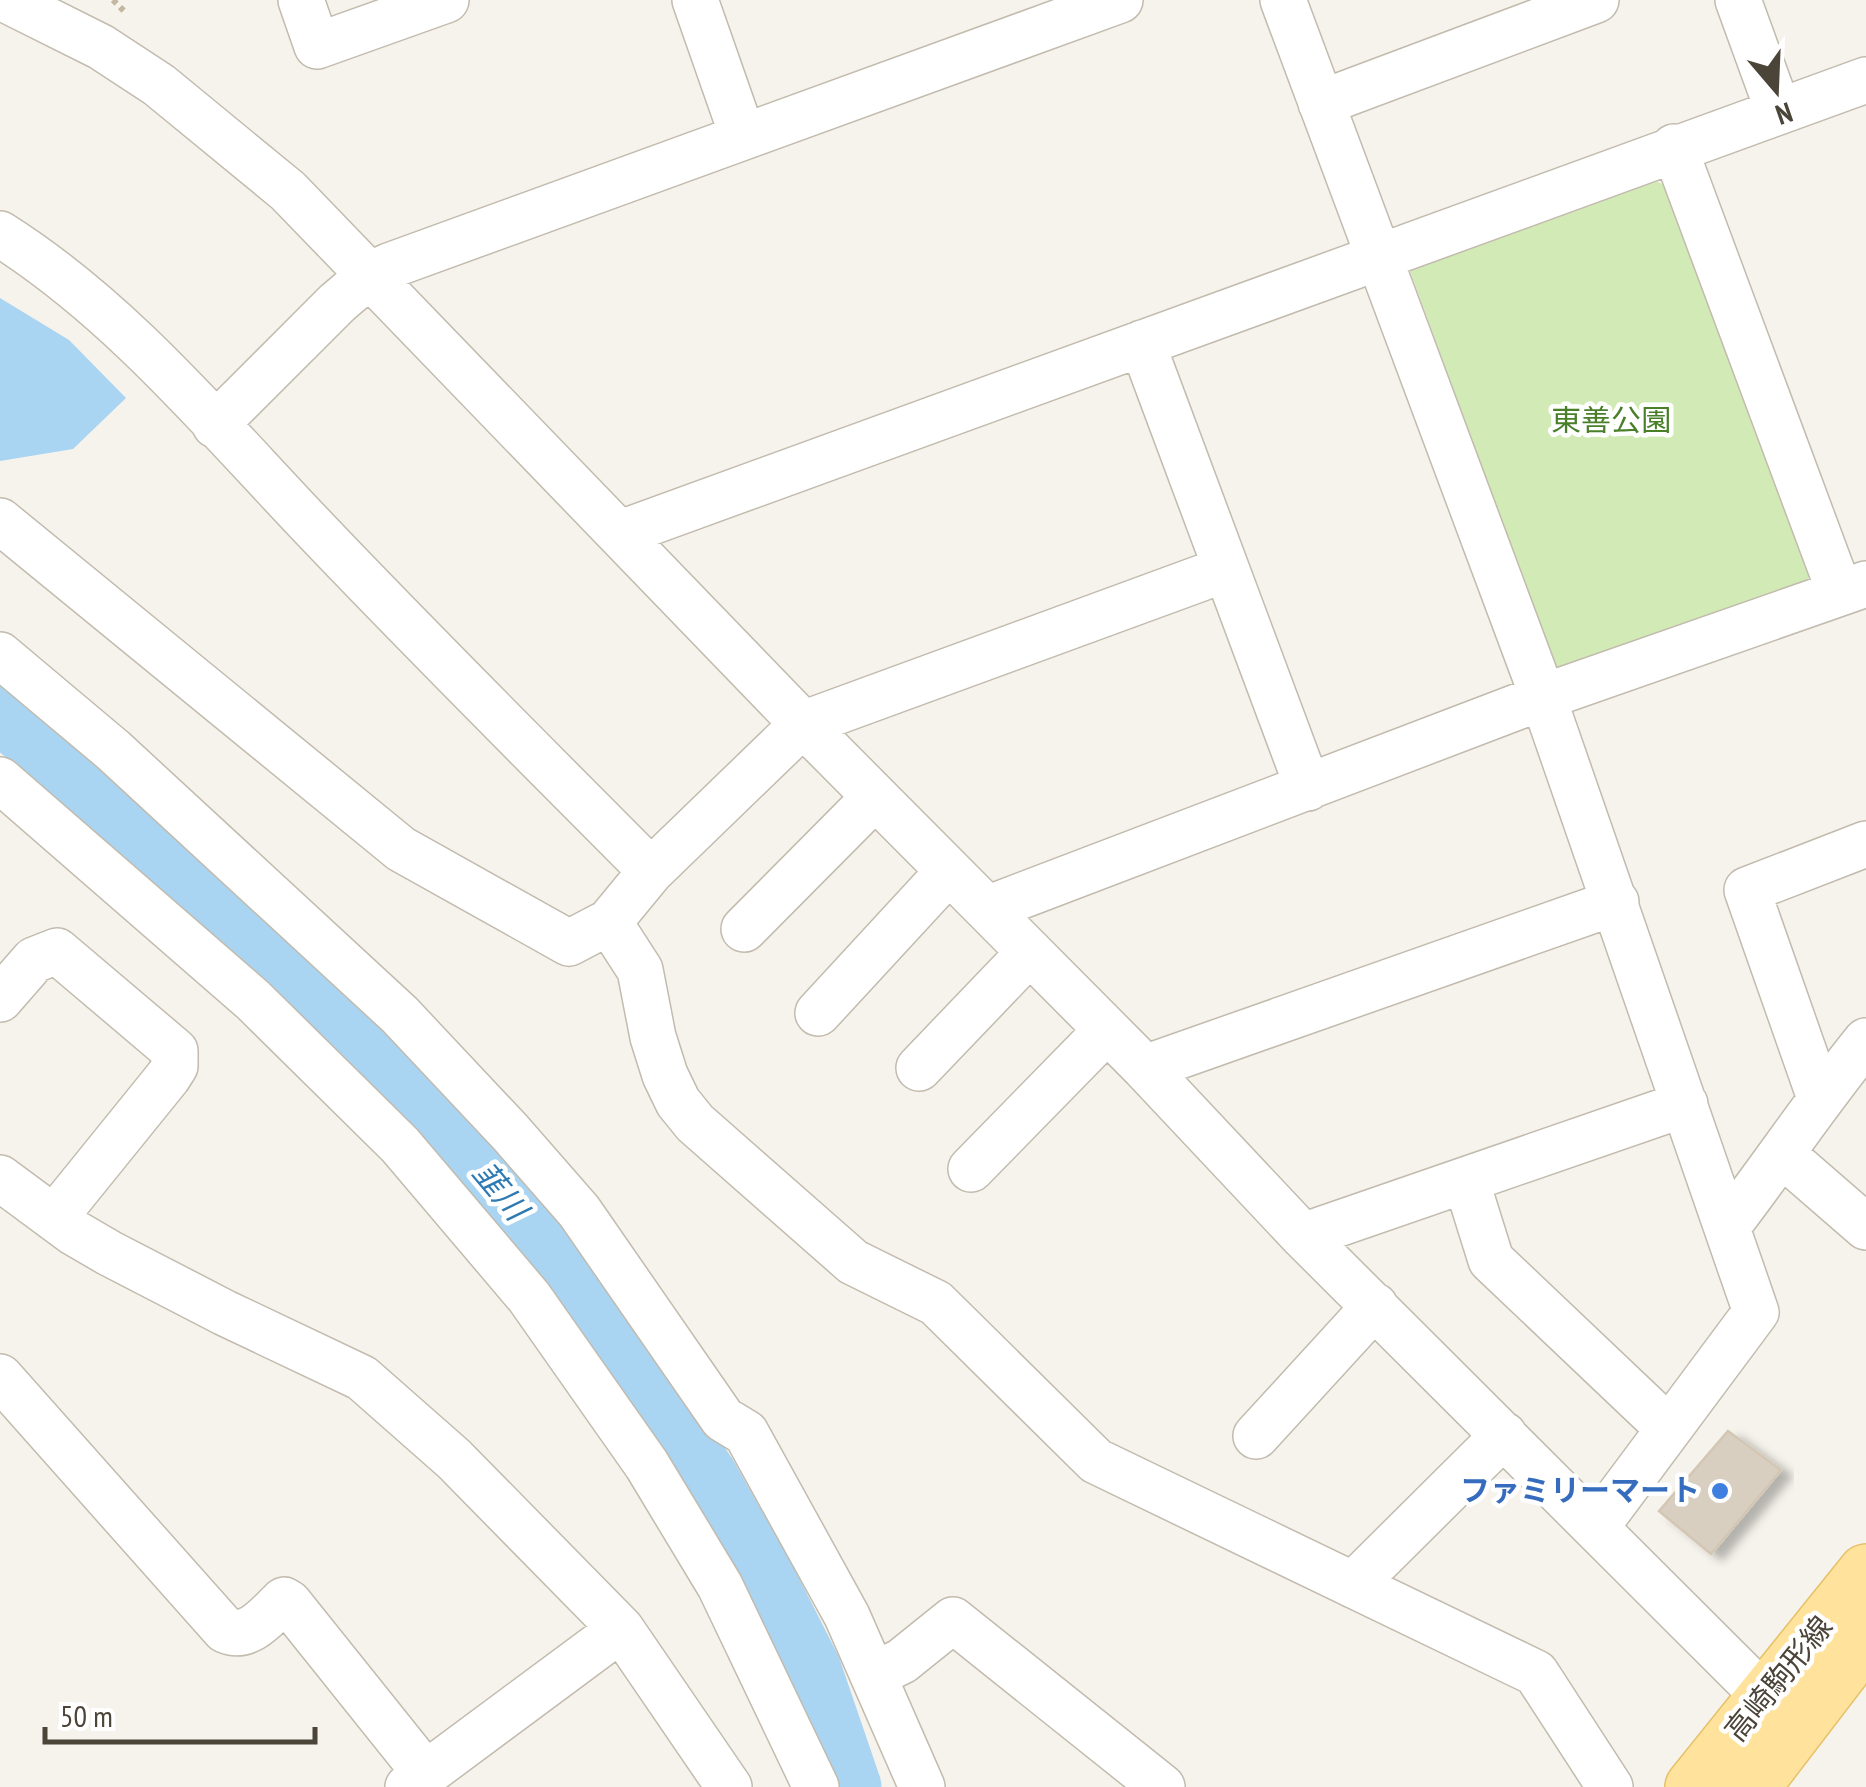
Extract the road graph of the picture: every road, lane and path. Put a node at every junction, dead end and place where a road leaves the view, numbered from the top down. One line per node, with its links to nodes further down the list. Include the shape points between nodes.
1 (7, 0): 16 (street, via 160,85 288,191)
2 (301, 0): 3 (street, via 317,46)
3 (446, 0)
4 (694, 0): 12 (street)
5 (1120, 0): 12 (street)
6 (1283, 0): 10 (street)
7 (1596, 0): 10 (street)
8 (1738, 0): 11 (street)
9 (1866, 80): 11 (street)
10 (1321, 103): 15 (street)
11 (1778, 110): 13 (street)
12 (744, 137): 16 (street)
13 (1674, 147): 15 (street); 22 (street)
14 (0, 234): 18 (street, via 76,287)
15 (1378, 257): 17 (street); 24 (street)
16 (371, 274): 18 (street); 20 (street)
17 (1142, 343): 20 (street); 21 (street)
18 (215, 425): 30 (street)
19 (0, 521): 34 (street, via 401,849 569,943)
20 (621, 533): 25 (street)
21 (1226, 569): 25 (street); 27 (street)
22 (1853, 589): 24 (street)
23 (0, 655): 63 (street, via 127,762 400,1015 579,1211 723,1419 746,1433)
24 (1544, 697): 27 (street); 32 (street)
25 (803, 724): 28 (street); 30 (street)
26 (0, 780): 68 (street, via 253,1000 400,1145 529,1297 647,1465 720,1586)
27 (1308, 788): 33 (street)
28 (876, 797): 31 (street); 35 (street)
29 (1866, 844): 43 (street, via 1748,890)
30 (652, 871): 34 (street)
31 (949, 871): 33 (street); 38 (street)
32 (1616, 902): 42 (street); 44 (street)
33 (986, 908): 36 (street)
34 (609, 922): 60 (street, via 640,970 665,1075 678,1102 709,1136 853,1262 936,1303 1096,1461)
35 (744, 929)
36 (1030, 952): 39 (street); 41 (street)
37 (0, 1000): 49 (street, via 34,960 57,951 175,1052 168,1077)
38 (818, 1013)
39 (1107, 1030): 42 (street); 46 (street)
40 (1866, 1041): 43 (street)
41 (919, 1068)
42 (1145, 1068): 52 (street)
43 (1820, 1098): 45 (street)
44 (1685, 1104): 48 (street); 50 (street)
45 (1783, 1154): 50 (street); 51 (street)
46 (971, 1168)
47 (0, 1178): 49 (street)
48 (1466, 1180): 52 (street); 55 (street, via 1490,1260)
49 (54, 1218): 61 (street, via 108,1253 362,1378 454,1458)
50 (1727, 1228): 55 (street, via 1756,1312)
51 (1866, 1228)
52 (1303, 1236): 53 (street)
53 (1374, 1306): 56 (street); 57 (street)
54 (0, 1377): 65 (street, via 225,1630 246,1632 284,1600 290,1603)
55 (1669, 1429): 58 (street)
56 (1504, 1435): 58 (street); 60 (street)
57 (1256, 1436)
58 (1596, 1527): 64 (street)
59 (1866, 1572): 64 (main road, 高崎駒形線)
60 (1353, 1585): 70 (street, via 1536,1673)
61 (621, 1629): 65 (street); 67 (street)
62 (1866, 1638): 64 (main road, 高崎駒形線)
63 (874, 1675): 66 (street, via 953,1620); 69 (street)
64 (1781, 1710): 71 (main road, 高崎駒形線); 72 (main road, 高崎駒形線)
65 (417, 1780)
66 (1139, 1780)
67 (729, 1787)
68 (816, 1787)
69 (922, 1787)
70 (1610, 1787)
71 (1693, 1787)
72 (1752, 1787)

